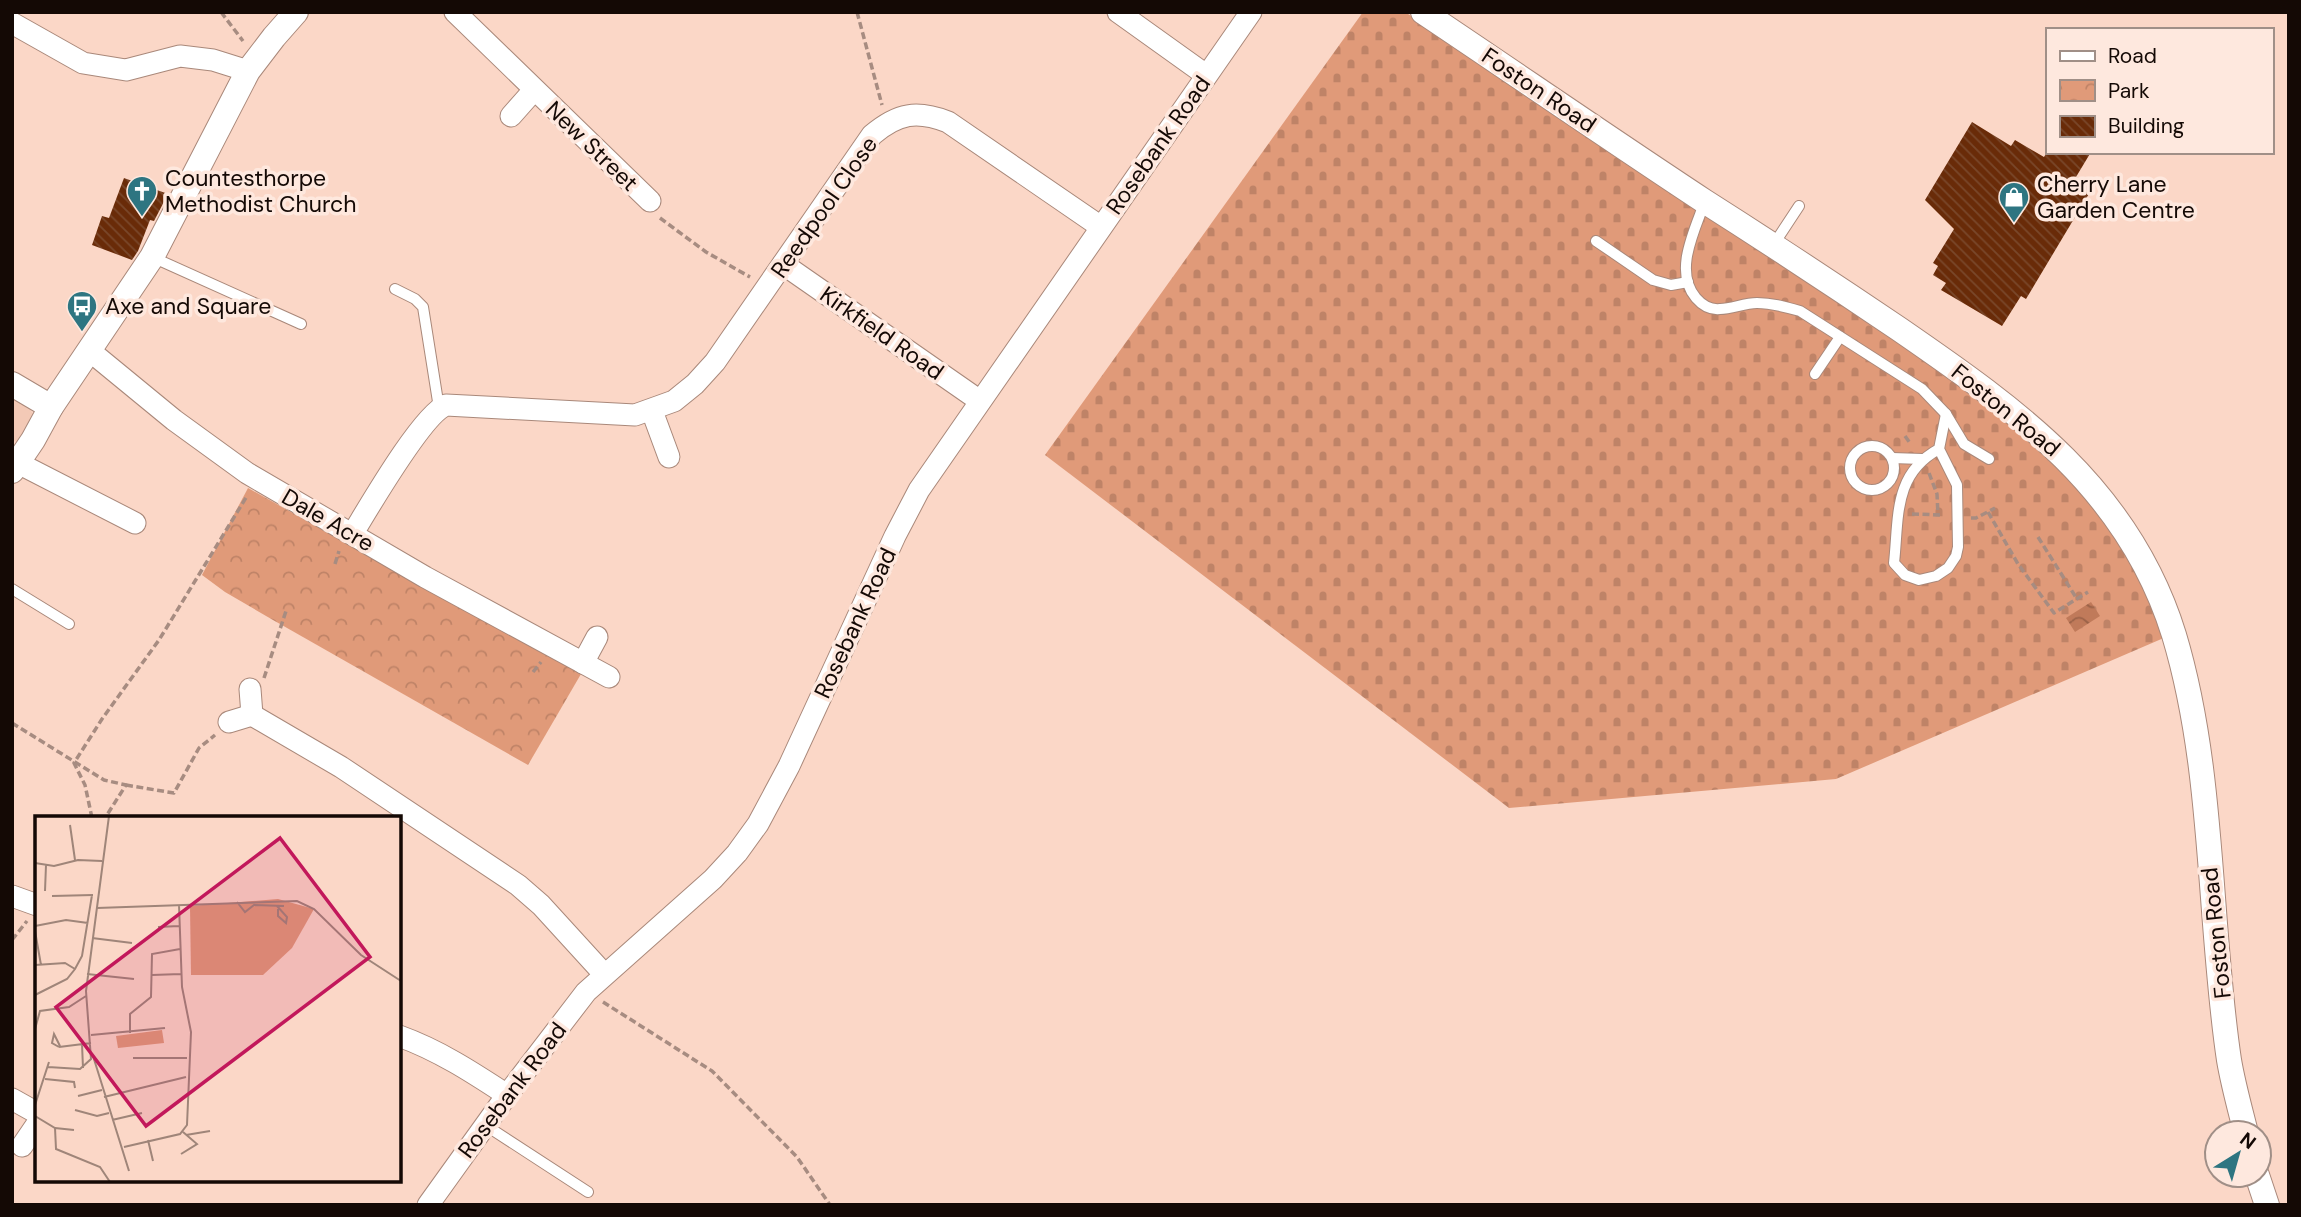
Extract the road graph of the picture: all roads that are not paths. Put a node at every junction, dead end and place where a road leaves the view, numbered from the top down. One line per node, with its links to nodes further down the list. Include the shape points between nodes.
1 (296, 12): 7 (street)
2 (455, 12): 9 (street, New Street)
3 (1118, 12): 8 (street)
4 (1251, 12): 8 (street, Rosebank Road)
5 (1423, 12): 12 (street, Foston Road)
6 (12, 23): 7 (street, via 83,63 125,70 180,56)
7 (253, 64): 17 (street)
8 (1206, 75): 14 (street, Rosebank Road)
9 (534, 90): 10 (street, New Street); 11 (street, New Street)
10 (511, 116)
11 (650, 201)
12 (1705, 201): 16 (street, Foston Road); 19 (lane, via 1685,270)
13 (1799, 206): 16 (lane)
14 (1101, 227): 18 (street, Reedpool Close, via 948,122 916,114 887,122 872,135); 26 (street, Rosebank Road)
15 (1596, 241): 19 (lane, via 1653,281)
16 (1774, 244): 54 (street, Foston Road, via 1986,389 2045,437 2100,495 2147,568 2173,634 2194,719 2230,1063)
17 (152, 257): 21 (lane); 23 (street)
18 (783, 264): 26 (street, Kirkfield Road); 29 (street, Reedpool Close, via 715,362 674,401)
19 (1688, 282): 22 (lane, via 1703,306 1777,305 1800,311)
20 (395, 289): 28 (lane, via 423,307)
21 (301, 324)
22 (1840, 337): 24 (lane); 30 (lane, via 1922,389)
23 (90, 351): 27 (street); 38 (street, Dale Acre, via 257,479)
24 (1815, 374)
25 (12, 384): 27 (street)
26 (980, 401): 49 (street, Rosebank Road, via 913,501 758,824 713,878)
27 (51, 407): 36 (street)
28 (439, 408): 29 (street, Reedpool Close, via 635,415); 38 (street)
29 (652, 411): 32 (street)
30 (1946, 414): 31 (lane); 35 (lane, via 1964,444)
31 (1939, 449): 34 (lane); 34 (lane, via 1957,485 1958,547 1948,568 1919,580 1905,575 1895,563 1900,498)
32 (669, 457)
33 (1892, 458): 33 (lane, via 1882,448 1861,449 1850,466 1854,479 1871,490 1886,486 1894,473); 34 (lane)
34 (1922, 459)
35 (1989, 459)
36 (15, 467): 37 (street)
37 (135, 523)
38 (353, 533): 42 (street, Dale Acre)
39 (12, 589): 40 (lane)
40 (69, 624)
41 (597, 637): 42 (street)
42 (583, 663): 43 (street, Dale Acre)
43 (609, 677)
44 (250, 689): 45 (street)
45 (252, 715): 46 (street); 49 (street, via 341,767 517,885)
46 (229, 722)
47 (12, 896): 48 (street)
48 (35, 904)
49 (604, 974): 51 (street, Rosebank Road)
50 (401, 1037): 51 (street, via 462,1066)
51 (507, 1095): 55 (street, Rosebank Road)
52 (12, 1099): 53 (street)
53 (35, 1112)
54 (2243, 1119)
55 (485, 1125): 58 (lane); 59 (street, Rosebank Road)
56 (35, 1127): 57 (street)
57 (22, 1146)
58 (589, 1192)
59 (429, 1205)

